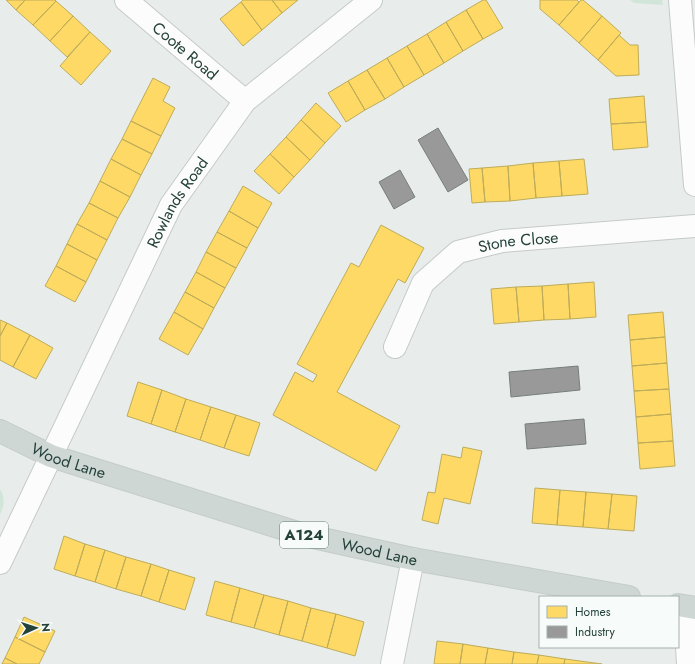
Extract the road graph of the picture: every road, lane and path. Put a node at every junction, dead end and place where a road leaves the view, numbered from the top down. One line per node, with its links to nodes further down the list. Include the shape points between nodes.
1 (126, 0): 4 (street, Coote Road)
2 (371, 0): 4 (street, Rowlands Road)
3 (680, 0): 5 (street)
4 (245, 101): 9 (street, Rowlands Road, via 171,205)
5 (695, 185)
6 (695, 226): 7 (street, Stone Close, via 502,241 458,252 423,283)
7 (395, 347)
8 (0, 431): 9 (main road, Wood Lane / A124)
9 (50, 456): 10 (main road, Wood Lane / A124, via 304,535); 11 (street, Rowlands Road)
10 (413, 559): 12 (main road, Wood Lane / A124); 14 (street)
11 (0, 563)
12 (623, 596)
13 (687, 607): 15 (street)
14 (392, 664)
15 (688, 664)

